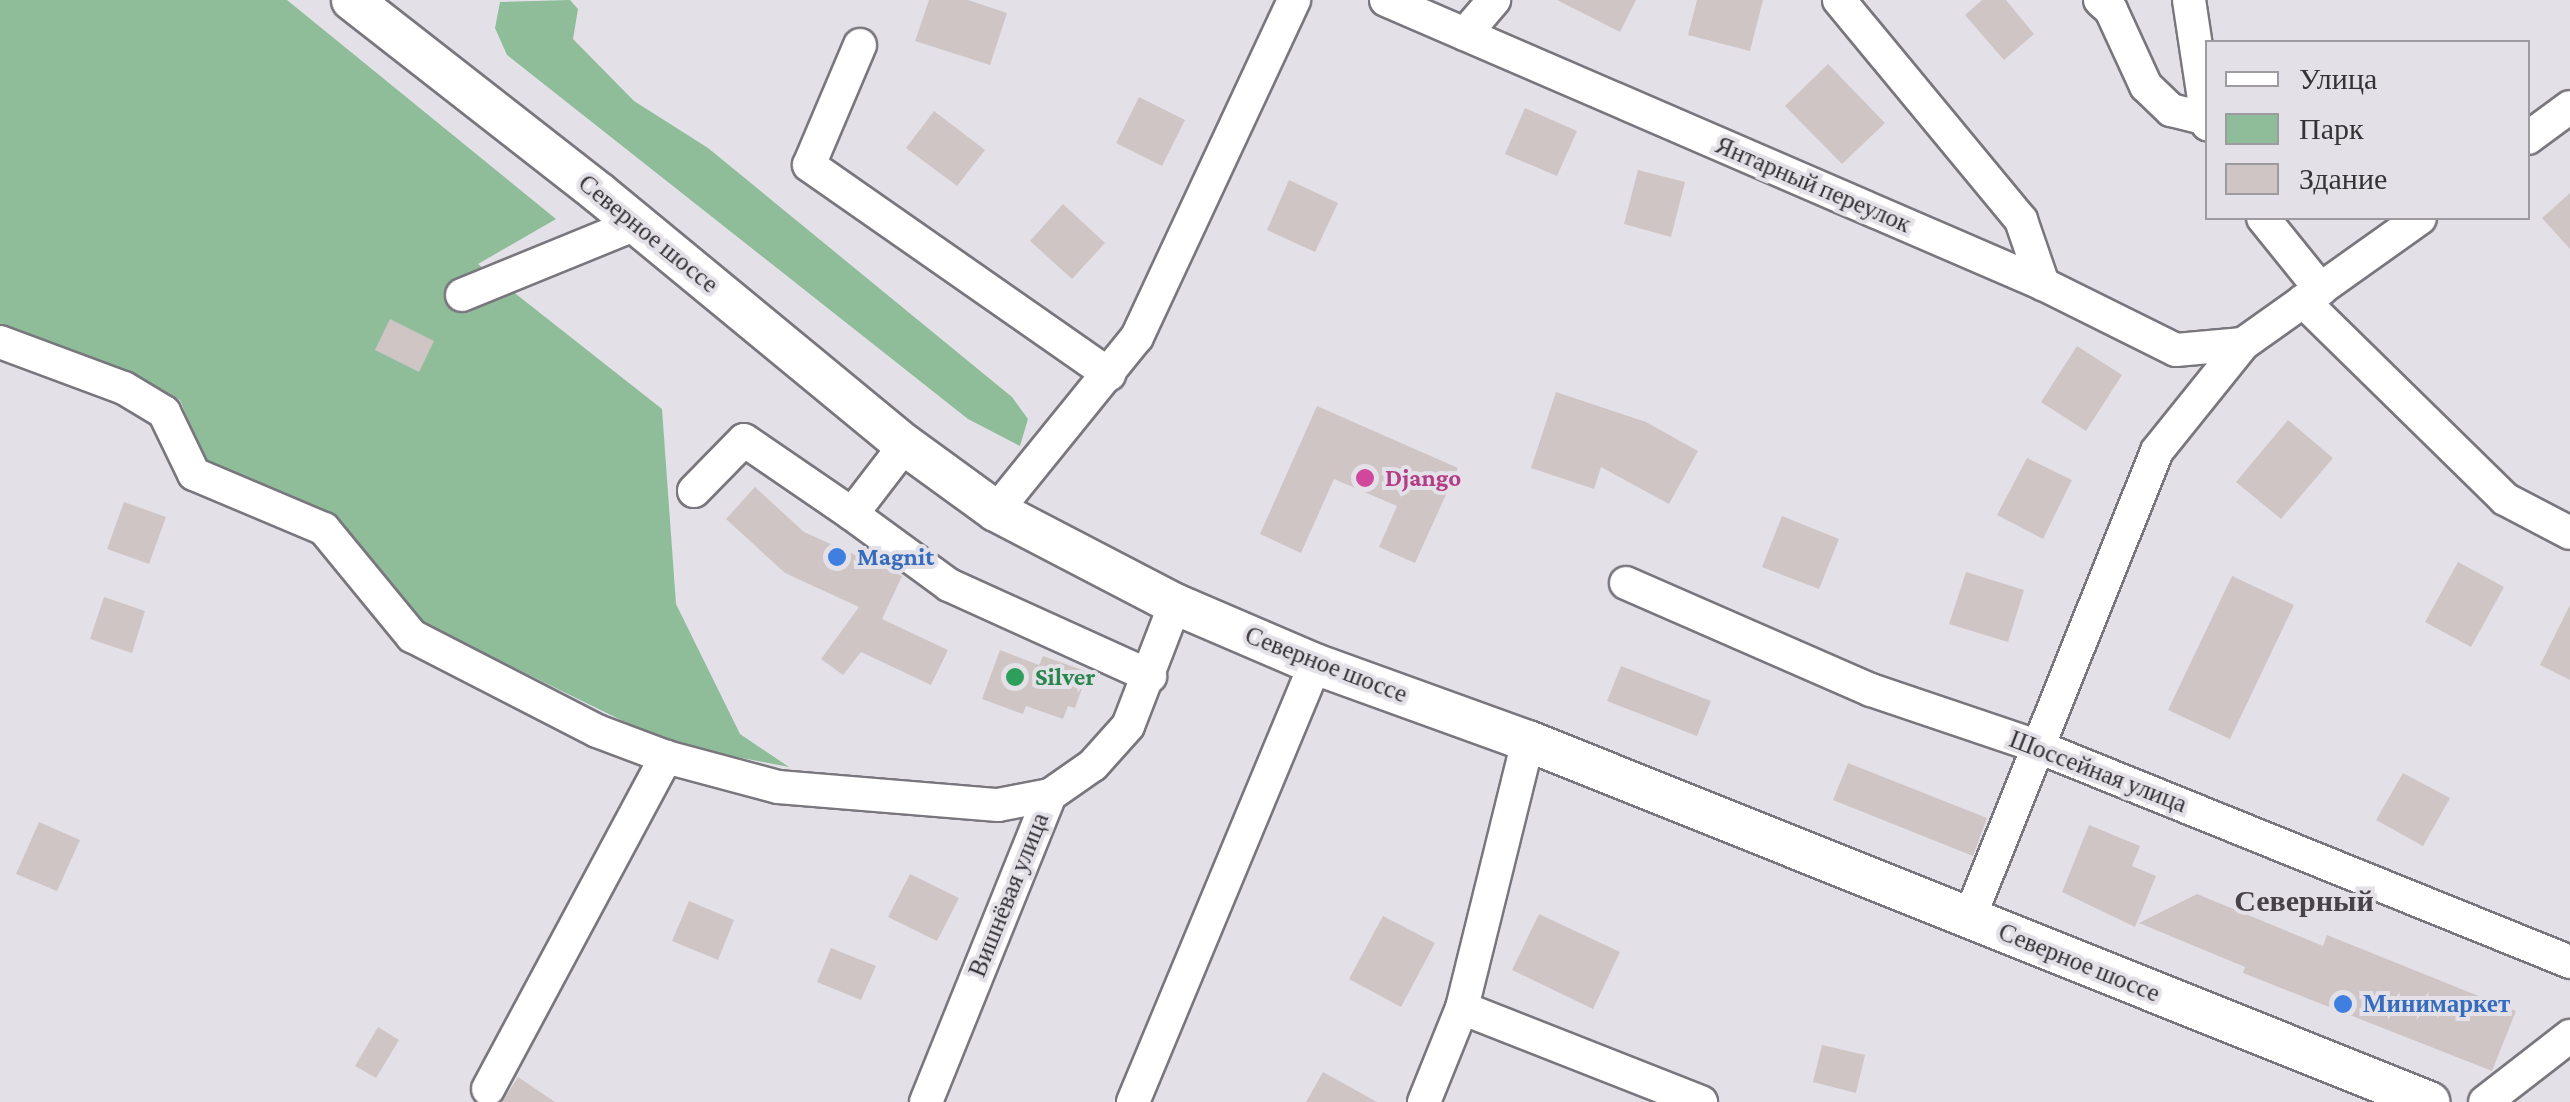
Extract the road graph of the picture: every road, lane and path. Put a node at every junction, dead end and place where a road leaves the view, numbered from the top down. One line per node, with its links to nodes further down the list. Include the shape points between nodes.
1 (352, 0): 16 (main road, Северное шоссе)
2 (1294, 0): 22 (street, via 1137,338)
3 (1386, 0): 8 (street, Янтарный переулок)
4 (1494, 0): 8 (street)
5 (1839, 0): 17 (street, via 2022,220)
6 (2100, 0): 12 (street, via 2146,86 2171,110)
7 (2189, 0): 11 (street)
8 (1465, 34): 17 (street, Янтарный переулок)
9 (860, 45): 22 (street, via 809,165)
10 (2570, 107): 13 (street)
11 (2205, 115)
12 (2205, 122)
13 (2530, 137)
14 (2264, 220): 18 (street)
15 (2417, 220): 18 (street)
16 (636, 224): 19 (street); 23 (main road, Северное шоссе)
17 (2043, 284): 21 (street, Янтарный переулок, via 2176,350)
18 (2312, 295): 21 (street); 27 (street, via 2504,499)
19 (462, 296)
20 (0, 342): 34 (street, via 124,388 164,412 194,474 324,529 412,636 597,731)
21 (2243, 344): 33 (street, via 2157,451)
22 (1110, 374): 25 (street)
23 (906, 446): 25 (main road, Северное шоссе); 26 (street)
24 (694, 491): 26 (street, via 744,440)
25 (996, 510): 29 (main road, Северное шоссе)
26 (852, 514): 31 (street, via 948,585)
27 (2570, 533)
28 (1626, 583): 33 (street, Шоссейная улица, via 1871,690)
29 (1175, 604): 30 (main road, Северное шоссе); 31 (street, Вишнёвая улица)
30 (1315, 664): 32 (main road, Северное шоссе); 42 (street)
31 (1150, 676): 35 (street, Вишнёвая улица, via 1128,726 1093,765)
32 (1528, 741): 36 (main road, Северное шоссе); 38 (street)
33 (2036, 746): 36 (street); 37 (street, Шоссейная улица)
34 (666, 757): 35 (street, via 778,787 998,805); 40 (street)
35 (1050, 795): 41 (street, Вишнёвая улица)
36 (1969, 919): 45 (main road, Северное шоссе)
37 (2570, 962)
38 (1462, 1008): 43 (street); 44 (street)
39 (2570, 1036): 46 (street)
40 (488, 1089)
41 (926, 1102)
42 (1133, 1102)
43 (1424, 1102)
44 (1700, 1102)
45 (2429, 1102)
46 (2485, 1102)

